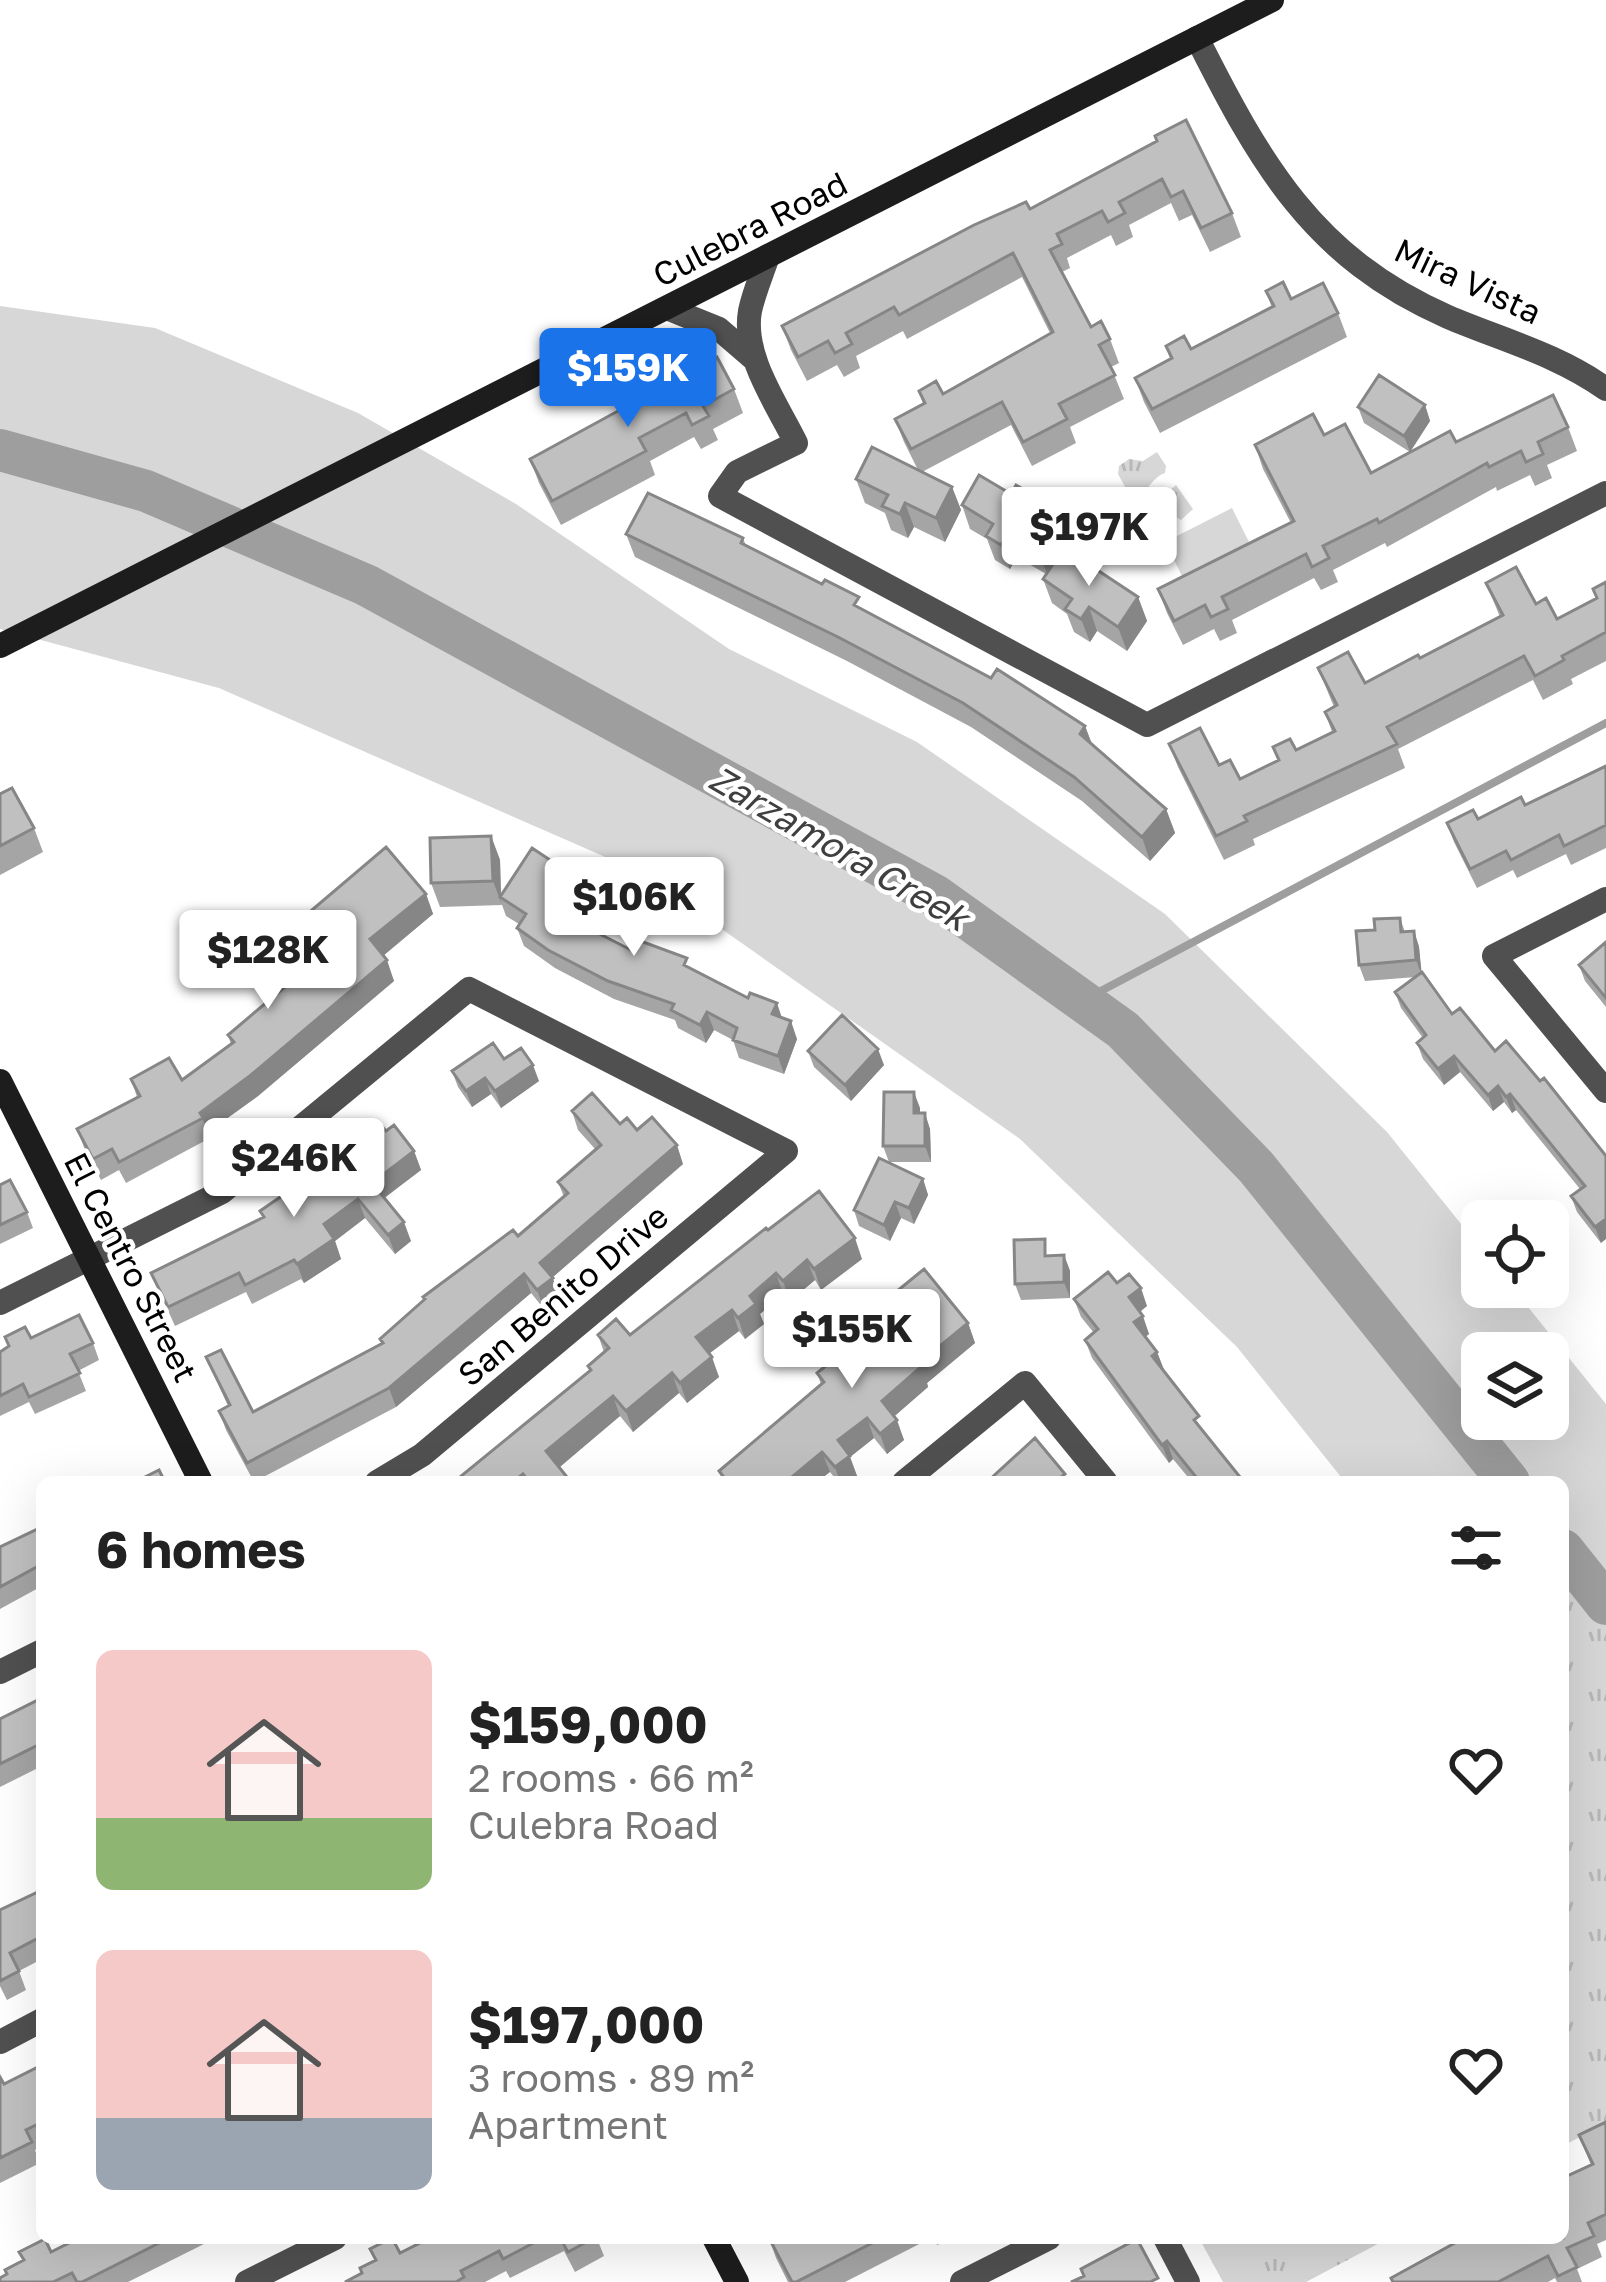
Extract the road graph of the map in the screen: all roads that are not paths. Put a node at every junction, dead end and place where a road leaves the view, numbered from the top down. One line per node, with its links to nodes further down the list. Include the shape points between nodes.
1 (1272, 0): 2 (main road, Culebra Road)
2 (1197, 38): 3 (main road, Culebra Road); 6 (street, Mira Vista, via 1250,142 1336,245 1409,297 1559,360)
3 (768, 256): 4 (main road, Culebra Road); 5 (street, via 751,309)
4 (667, 308): 5 (street, via 719,329); 8 (main road, Culebra Road)
5 (755, 360): 7 (street, via 796,443 737,472 720,496 1148,725)
6 (1606, 389)
7 (1606, 493)
8 (0, 646)
9 (1606, 898): 11 (street, via 1494,956)
10 (0, 1081): 12 (main road, El Centro Street)
11 (1606, 1091)
12 (90, 1258): 13 (street); 14 (main road, El Centro Street); 15 (street, San Benito Drive, via 222,1192 469,989 786,1151)
13 (0, 1303)
14 (198, 1476)
15 (387, 1476)
16 (911, 1476): 17 (street, via 1024,1383)
17 (1101, 1476)
18 (36, 1654): 19 (street)
19 (0, 1672)
20 (36, 2023): 21 (street)
21 (0, 2042)
22 (323, 2244): 26 (street)
23 (717, 2244): 27 (main road)
24 (1037, 2244): 28 (street)
25 (1169, 2244): 29 (street)
26 (248, 2282)
27 (737, 2282)
28 (962, 2282)
29 (1188, 2282)

